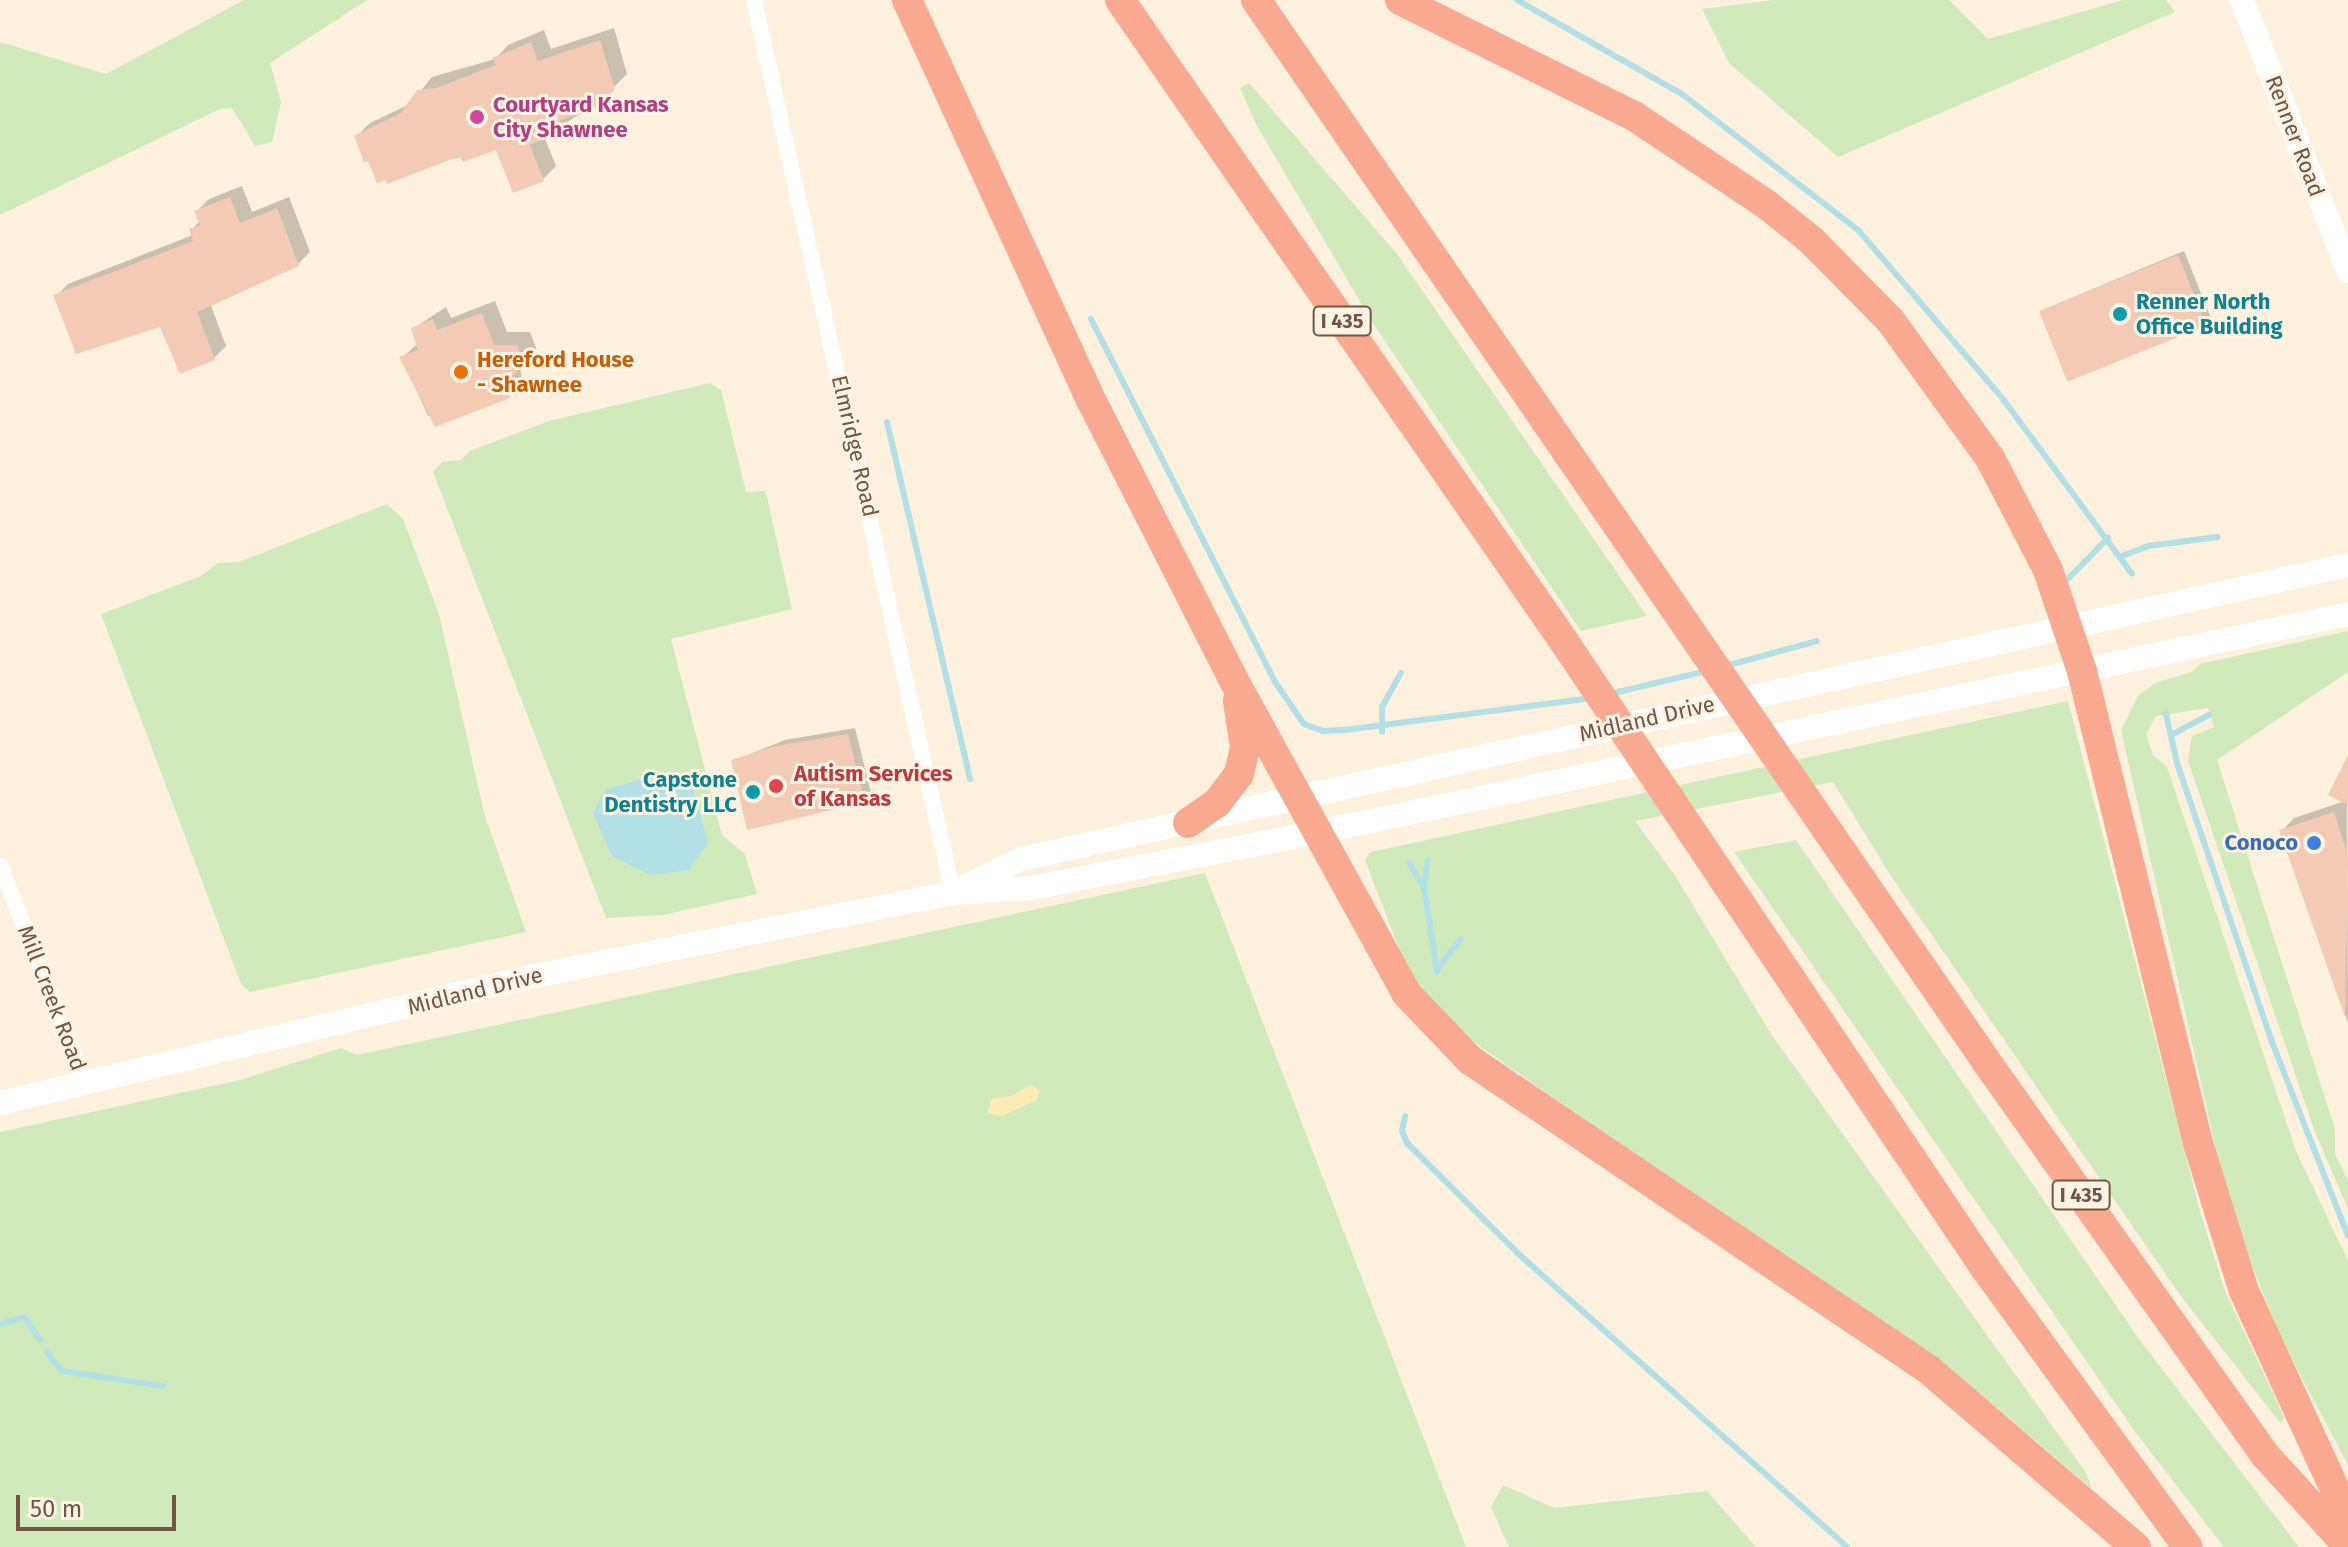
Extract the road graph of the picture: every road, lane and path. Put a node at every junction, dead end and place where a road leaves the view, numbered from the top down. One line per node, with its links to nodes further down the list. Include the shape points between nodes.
1 (754, 0): 17 (street, Elmridge Road)
2 (907, 0): 12 (highway, via 1025,263)
3 (1120, 0): 23 (highway, I 435, via 1565,643 1985,1268)
4 (1256, 0): 21 (highway, I 435, via 2265,1455)
5 (1400, 0): 10 (highway, via 1634,116 1731,177 1811,240 1890,320 1959,409 2020,511)
6 (2242, 0): 7 (main road, Renner Road)
7 (2348, 271)
8 (2348, 565): 10 (main road, Midland Drive)
9 (2348, 614): 11 (main road, Midland Drive)
10 (2068, 625): 11 (highway); 13 (main road, Midland Drive)
11 (2082, 671): 15 (main road, Midland Drive); 20 (highway, via 2221,1222 2268,1350)
12 (1233, 679): 13 (highway); 14 (highway, via 1245,733 1244,762 1228,792)
13 (1301, 797): 14 (main road, Midland Drive); 15 (highway)
14 (1188, 823): 17 (main road, Midland Drive, via 1021,859)
15 (1319, 832): 17 (main road, Midland Drive, via 1031,888); 22 (highway, via 1406,993 1470,1060 1928,1369)
16 (0, 865): 18 (street, Mill Creek Road)
17 (953, 893): 18 (main road, Midland Drive, via 697,948 534,976)
18 (86, 1086): 19 (main road, Midland Drive)
19 (0, 1103)
20 (2348, 1518)
21 (2348, 1546)
22 (2136, 1547)
23 (2188, 1547)

